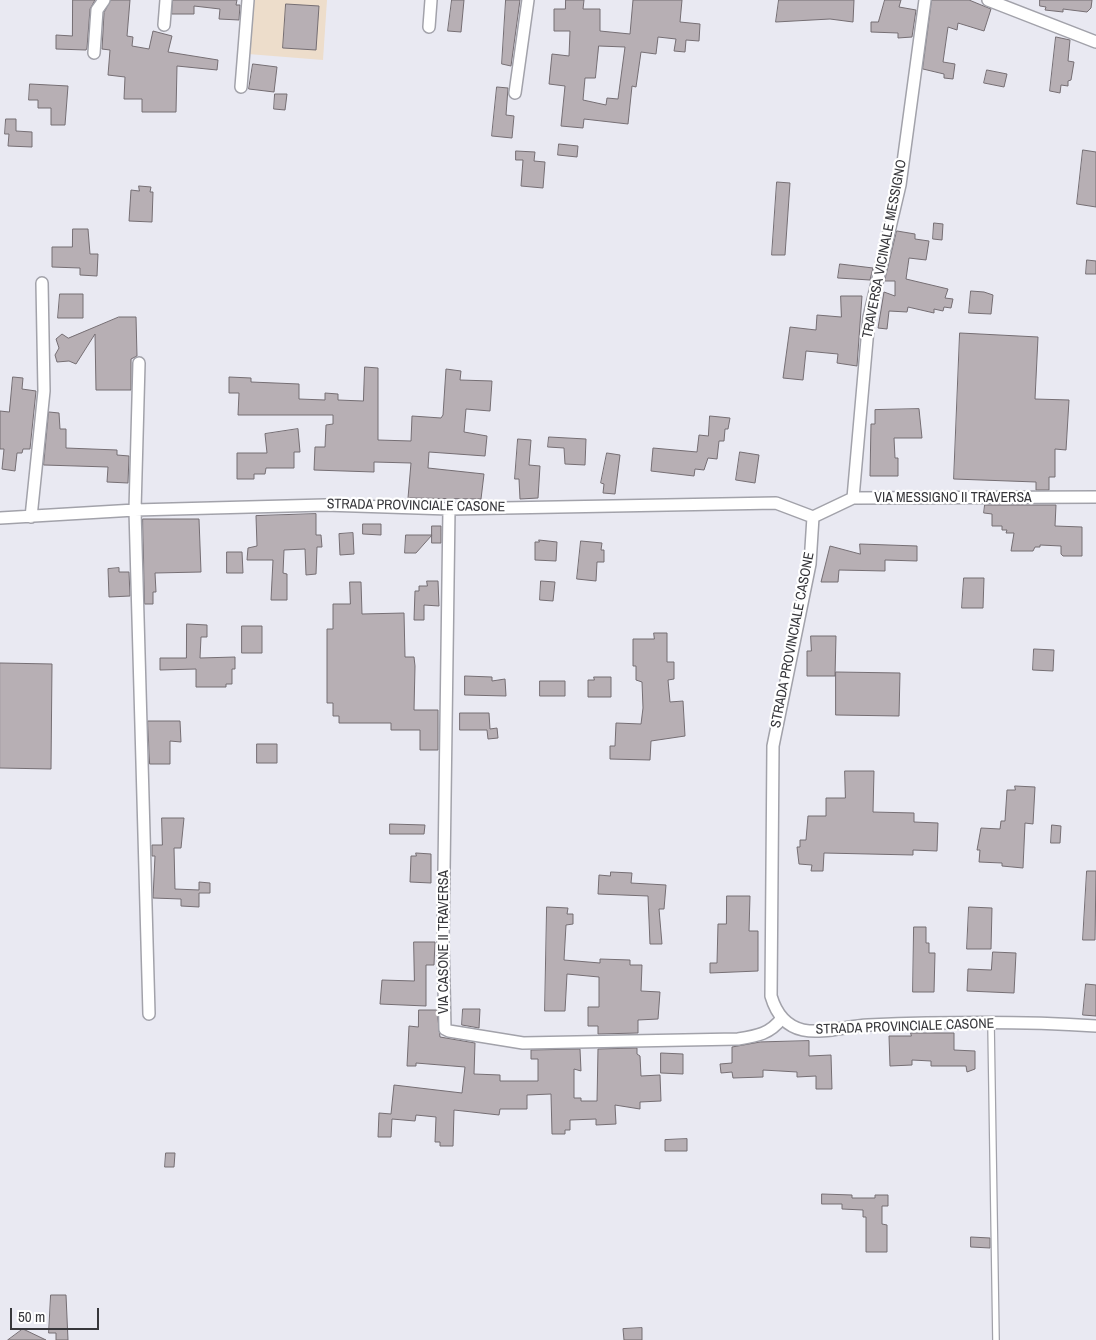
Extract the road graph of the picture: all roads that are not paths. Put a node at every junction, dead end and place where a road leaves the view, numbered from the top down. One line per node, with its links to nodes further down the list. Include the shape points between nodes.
1 (104, 0): 11 (street, via 97,10)
2 (166, 0): 8 (street)
3 (248, 0): 12 (street)
4 (431, 0): 9 (street)
5 (528, 0): 13 (street)
6 (925, 0): 17 (street, TRAVERSA VICINALE MESSIGNO, via 900,185 869,317)
7 (988, 0): 10 (street)
8 (164, 24)
9 (429, 27)
10 (1096, 42)
11 (94, 53)
12 (241, 87)
13 (515, 93)
14 (42, 283): 20 (street, via 44,391)
15 (139, 362): 18 (street)
16 (1096, 497): 17 (street, VIA MESSIGNO II TRAVERSA)
17 (854, 498): 21 (street, VIA MESSIGNO II TRAVERSA)
18 (135, 510): 19 (street, STRADA PROVINCIALE CASONE, via 325,505); 20 (street, STRADA PROVINCIALE CASONE); 23 (street)
19 (449, 510): 21 (street, STRADA PROVINCIALE CASONE, via 776,503); 24 (street, VIA CASONE II TRAVERSA, via 443,942 446,1029 523,1043 719,1040 764,1035)
20 (31, 517): 22 (street, STRADA PROVINCIALE CASONE)
21 (813, 517): 24 (street, STRADA PROVINCIALE CASONE, via 810,564 773,746 771,996)
22 (0, 518)
23 (148, 1014)
24 (782, 1018): 25 (street, STRADA PROVINCIALE CASONE, via 804,1030 867,1025)
25 (992, 1024): 26 (street, STRADA PROVINCIALE CASONE); 27 (lane)
26 (1096, 1026)
27 (996, 1340)

